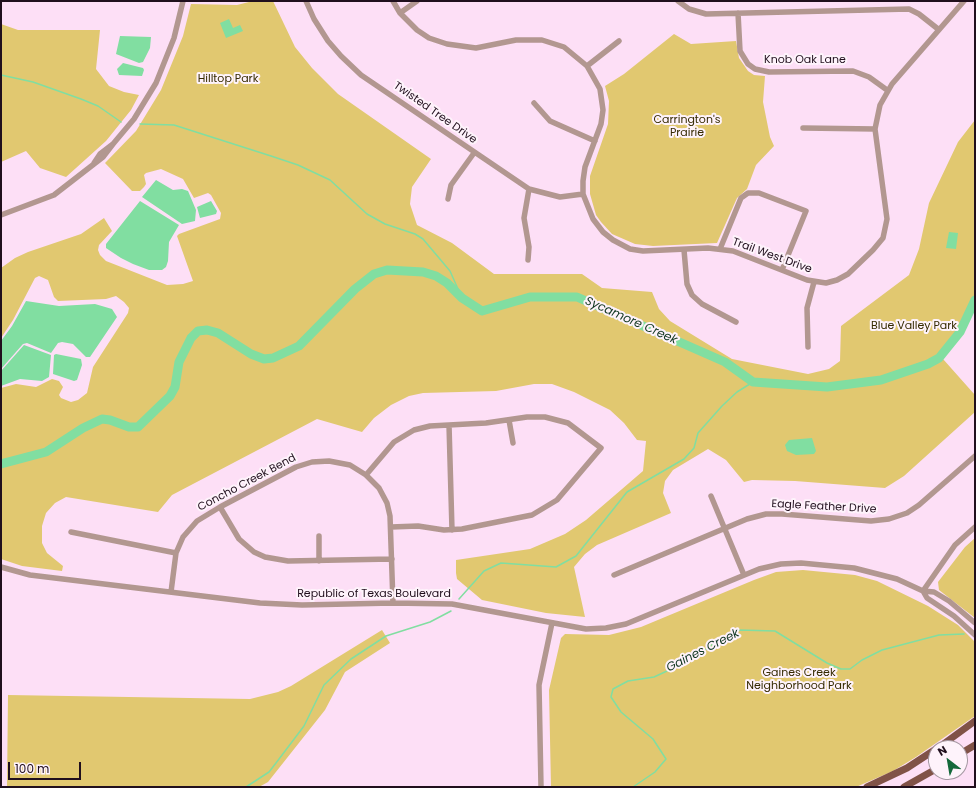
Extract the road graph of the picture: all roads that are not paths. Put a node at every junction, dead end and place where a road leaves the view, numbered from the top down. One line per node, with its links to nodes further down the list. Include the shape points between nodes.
1 (183, 1): 21 (street, via 174,38 156,83 134,119 106,155 54,195)
2 (306, 1): 17 (street, Twisted Tree Drive, via 326,38 355,70)
3 (393, 1): 7 (street, Trail West Drive)
4 (417, 1): 7 (street)
5 (678, 1): 8 (street, via 702,14)
6 (964, 1): 9 (street, Trail West Drive)
7 (400, 12): 11 (street, Trail West Drive, via 422,33 447,44 476,48 516,40 542,40 564,47)
8 (738, 13): 9 (street, via 905,9 919,14); 12 (street, Knob Oak Lane, via 740,51 748,64 755,69 769,72 853,70 869,77)
9 (938, 30): 12 (street, Trail West Drive)
10 (619, 41): 11 (street)
11 (587, 66): 16 (street, Trail West Drive, via 598,83 602,104 601,124)
12 (887, 90): 15 (street, Trail West Drive, via 879,109)
13 (534, 103): 16 (street, via 550,121)
14 (803, 128): 15 (street)
15 (875, 129): 26 (street, Trail West Drive, via 886,208 886,229 878,245 848,274 834,281)
16 (595, 141): 19 (street, Trail West Drive, via 584,174)
17 (474, 152): 18 (street, Twisted Tree Drive); 20 (street, via 451,185)
18 (529, 189): 19 (street, Twisted Tree Drive, via 560,196); 24 (street, via 524,218 529,247)
19 (583, 194): 23 (street, Trail West Drive, via 598,227 618,244 644,251)
20 (448, 199)
21 (1, 214)
22 (720, 249): 23 (street, Trail West Drive); 25 (street, Trail West Drive, via 747,255); 25 (street, via 741,198 748,193 759,192 806,211)
23 (684, 250): 27 (street, via 687,284 692,295 702,304)
24 (528, 260)
25 (782, 270): 26 (street, Trail West Drive)
26 (814, 282): 28 (street, via 807,308)
27 (736, 322)
28 (808, 347)
29 (509, 420): 30 (street, via 486,424); 31 (street); 39 (street, via 536,416 556,418 574,426 601,448 562,495 545,509 519,519)
30 (448, 425): 33 (street, via 421,427 407,433 388,449); 39 (street)
31 (513, 443)
32 (975, 456): 38 (street, Eagle Feather Drive, via 919,505 907,513 889,519 872,521 766,514)
33 (366, 475): 35 (street, Concho Creek Bend, via 343,463 312,462 296,467); 36 (street, Concho Creek Bend, via 379,488 387,503)
34 (711, 496): 38 (street)
35 (220, 507): 42 (street, Concho Creek Bend, via 192,526); 44 (street, via 234,533 254,552 283,561)
36 (391, 527): 39 (street, via 418,526); 43 (street, Concho Creek Bend)
37 (975, 527): 49 (street, via 955,545)
38 (725, 528): 46 (street, Eagle Feather Drive); 47 (street)
39 (452, 530)
40 (71, 532): 42 (street)
41 (319, 536): 44 (street)
42 (176, 553): 48 (street, Concho Creek Bend)
43 (392, 559): 44 (street); 50 (street, Concho Creek Bend)
44 (319, 561)
45 (1, 567): 48 (street, Republic of Texas Boulevard, via 30,575)
46 (614, 575)
47 (744, 575): 49 (street, Republic of Texas Boulevard, via 769,566 801,563 842,567 896,579); 51 (street, Republic of Texas Boulevard, via 626,624 586,629)
48 (171, 592): 50 (street, Republic of Texas Boulevard, via 277,604)
49 (923, 592): 52 (street, Republic of Texas Boulevard, via 934,592); 53 (street, Republic of Texas Boulevard, via 927,598 954,616)
50 (393, 602): 51 (street, Republic of Texas Boulevard, via 452,604)
51 (552, 623): 58 (street, via 540,685)
52 (975, 623)
53 (975, 635)
54 (975, 722): 55 (main road)
55 (950, 740)
56 (928, 755): 59 (main road)
57 (928, 774): 60 (main road)
58 (541, 787)
59 (867, 787)
60 (904, 787)

